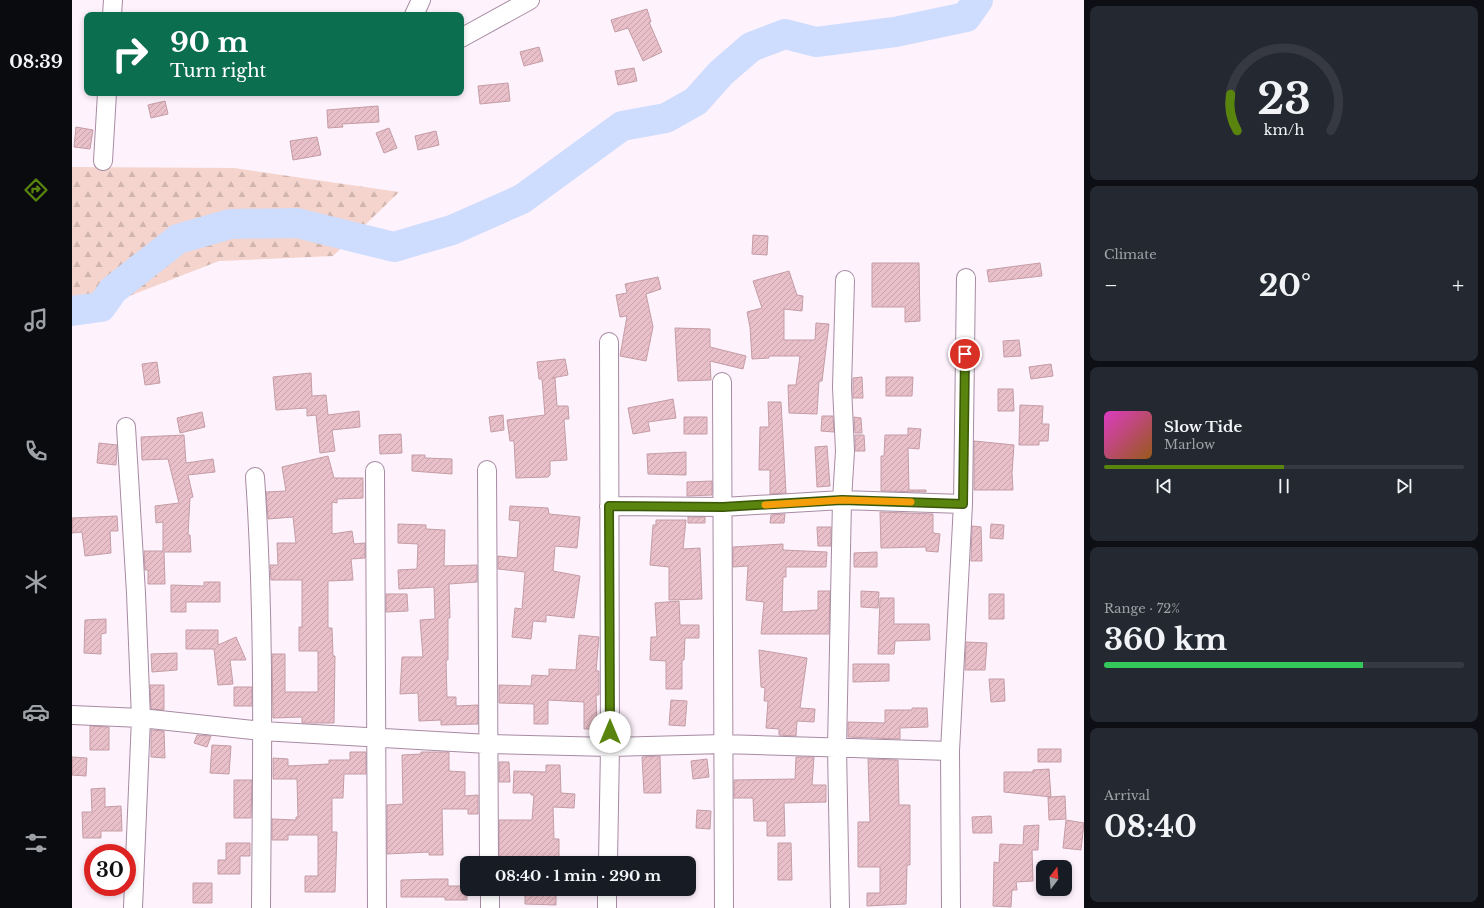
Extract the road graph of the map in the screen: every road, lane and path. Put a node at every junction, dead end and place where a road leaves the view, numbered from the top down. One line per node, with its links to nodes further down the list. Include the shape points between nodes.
1 (113, 0): 4 (street)
2 (421, 0): 5 (street)
3 (530, 0): 6 (street)
4 (112, 12)
5 (415, 12)
6 (464, 36)
7 (108, 96): 8 (street)
8 (103, 161)
9 (966, 278): 18 (street)
10 (845, 280): 17 (street, via 842,387 845,451)
11 (609, 342): 19 (street)
12 (722, 382): 20 (street)
13 (126, 427): 22 (street)
14 (487, 470): 25 (street)
15 (375, 471): 24 (street)
16 (255, 478): 23 (street, via 260,550)
17 (842, 500): 18 (street); 20 (street); 28 (street)
18 (963, 504): 29 (street)
19 (609, 506): 20 (street); 27 (street)
20 (723, 507): 26 (street)
21 (72, 715): 22 (street)
22 (141, 718): 23 (street); 34 (street)
23 (262, 731): 24 (street); 35 (street)
24 (377, 736): 25 (street); 36 (street)
25 (488, 744): 27 (street); 30 (street)
26 (723, 744): 27 (street); 28 (street); 39 (street)
27 (610, 747): 31 (street)
28 (837, 748): 29 (street); 40 (street)
29 (950, 751): 41 (street)
30 (489, 856)
31 (608, 856)
32 (490, 896): 37 (street)
33 (607, 896): 38 (street)
34 (133, 908)
35 (261, 908)
36 (377, 908)
37 (490, 908)
38 (607, 908)
39 (724, 908)
40 (840, 908)
41 (951, 908)

